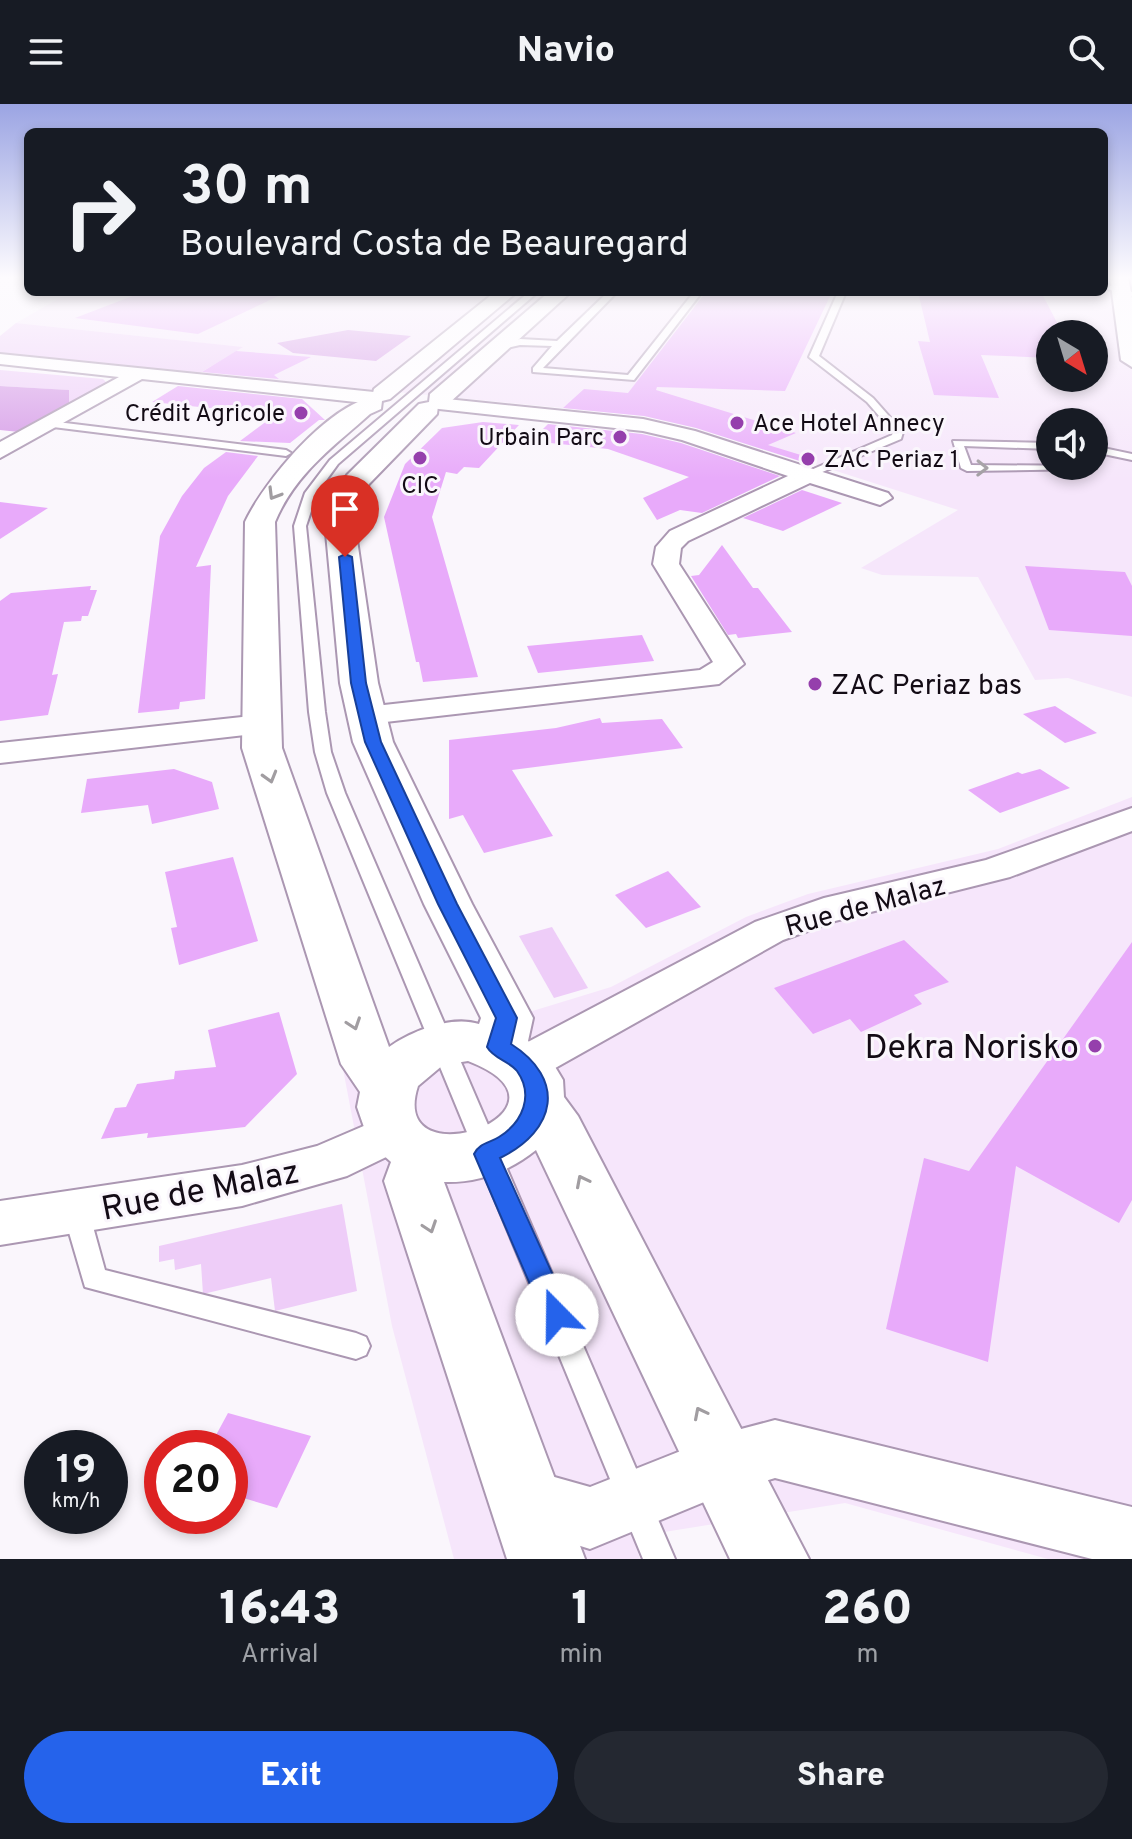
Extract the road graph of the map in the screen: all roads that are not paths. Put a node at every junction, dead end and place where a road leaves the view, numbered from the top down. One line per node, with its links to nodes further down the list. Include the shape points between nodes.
1 (457, 345): 9 (street)
2 (471, 345): 9 (lane)
3 (500, 345): 9 (street)
4 (558, 345): 5 (lane, via 536,370 631,378)
5 (657, 345)
6 (819, 345): 18 (lane, via 814,357 870,400 898,432 897,437)
7 (4, 362): 8 (street)
8 (136, 375): 9 (street); 10 (street)
9 (405, 401): 18 (street, via 652,426); 20 (street, via 345,505 341,533 359,683); 21 (street, one-way to 21, via 291,469 272,495 260,522); 24 (lane, via 320,478 305,507 301,547 323,752)
10 (49, 424): 12 (street); 13 (lane)
11 (1036, 446): 17 (lane, one-way to 17, via 957,443 967,468)
12 (0, 451)
13 (286, 453)
14 (1108, 453): 15 (lane)
15 (1132, 459): 16 (lane)
16 (1108, 463)
17 (1036, 467)
18 (808, 475): 19 (street); 20 (street, via 694,527 669,547 666,564 729,664 708,678)
19 (880, 498)
20 (368, 715): 25 (street, via 373,742 507,1018)
21 (261, 725): 22 (street); 26 (street, one-way to 26, via 269,773 368,1064)
22 (0, 753)
23 (1132, 819): 25 (street, Rue de Malaz, via 997,869 824,911 769,931)
24 (441, 1044): 25 (street, via 471,1041); 26 (lane); 26 (street, via 399,1068)
25 (520, 1073): 26 (street, via 526,1127 509,1143); 30 (street, one-way to 25, via 549,1116)
26 (422, 1132): 27 (street, Rue de Malaz, via 323,1165); 31 (lane, via 535,1262); 32 (street, one-way to 32, via 414,1181)
27 (76, 1212): 28 (street, Rue de Malaz); 29 (lane, via 94,1279)
28 (0, 1223)
29 (356, 1346)
30 (726, 1463): 31 (street); 33 (street, via 775,1449); 35 (street)
31 (633, 1499): 32 (street, via 590,1518); 34 (lane)
32 (536, 1530)
33 (1132, 1538)
34 (659, 1559)
35 (770, 1559)

